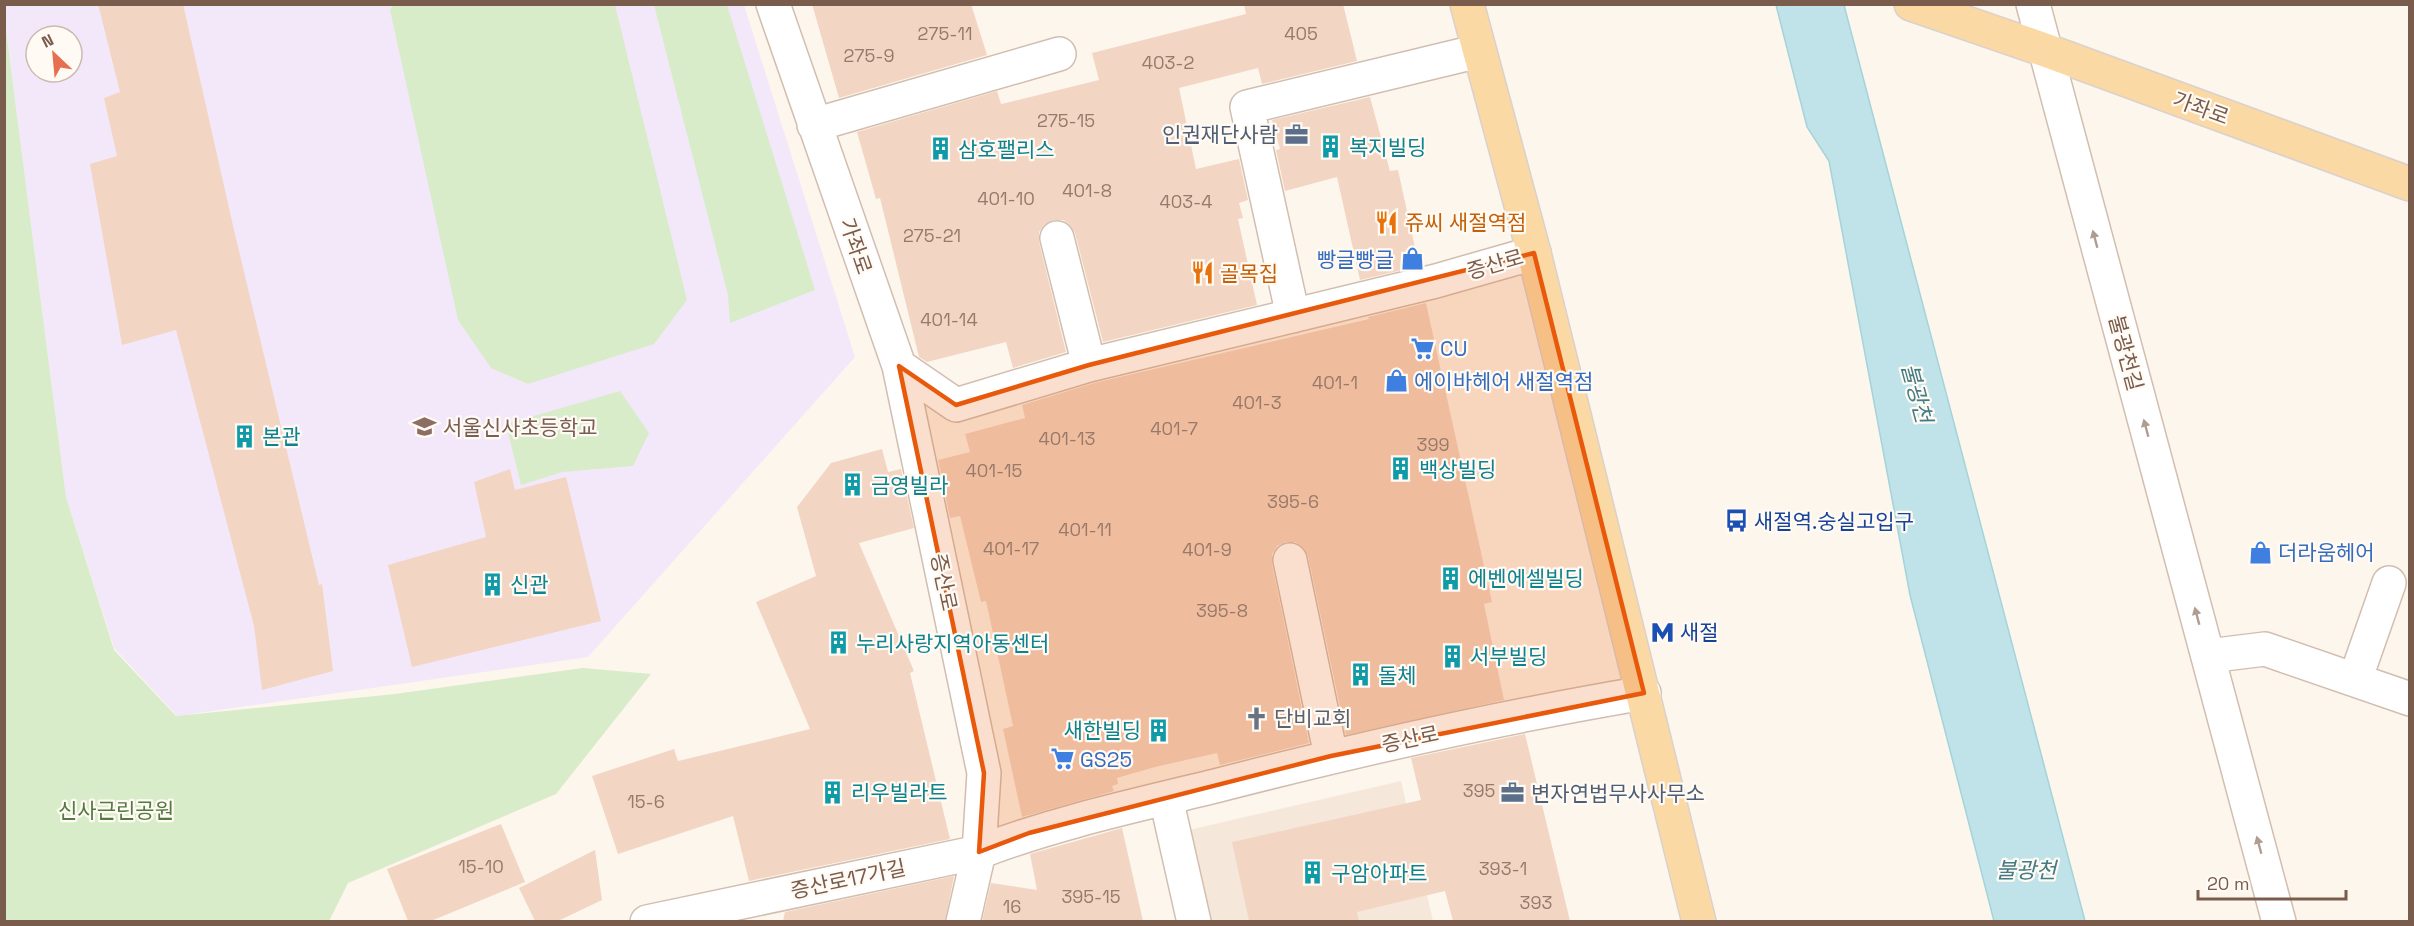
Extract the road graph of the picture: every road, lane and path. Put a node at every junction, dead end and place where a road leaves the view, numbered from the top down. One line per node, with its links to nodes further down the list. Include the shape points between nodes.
1 (773, 4): 9 (street, 가좌로)
2 (1467, 4): 7 (main road, 증산로)
3 (1911, 4): 6 (main road, 가좌로)
4 (2033, 4): 6 (street, 불광천길)
5 (2045, 4): 6 (street, 불광천길)
6 (2045, 50): 10 (main road, 가좌로); 18 (street, 불광천길, one-way to 6)
7 (1479, 51): 12 (main road, 증산로); 13 (street, via 1247,107)
8 (1059, 54): 9 (street)
9 (814, 125): 15 (street, 가좌로)
10 (2409, 184)
11 (1057, 238): 14 (street)
12 (1534, 253): 13 (street, 증산로); 20 (main road, 증산로)
13 (1293, 316): 14 (street, 증산로)
14 (1089, 365): 15 (street, 증산로, via 956,405)
15 (899, 366): 24 (street, 증산로, via 984,773)
16 (1290, 560): 22 (street)
17 (2389, 583): 19 (street)
18 (2208, 656): 19 (street, via 2265,649); 29 (street, 불광천길, one-way to 18)
19 (2355, 680): 21 (street)
20 (1644, 693): 22 (street, 증산로, via 1548,709); 28 (main road, 증산로)
21 (2409, 699)
22 (1331, 756): 23 (street, 증산로)
23 (1166, 798): 24 (street, 증산로, via 1029,833); 27 (street)
24 (979, 852): 25 (street, 증산로17가길); 26 (street)
25 (647, 921)
26 (963, 921)
27 (1194, 921)
28 (1700, 921)
29 (2279, 921)

